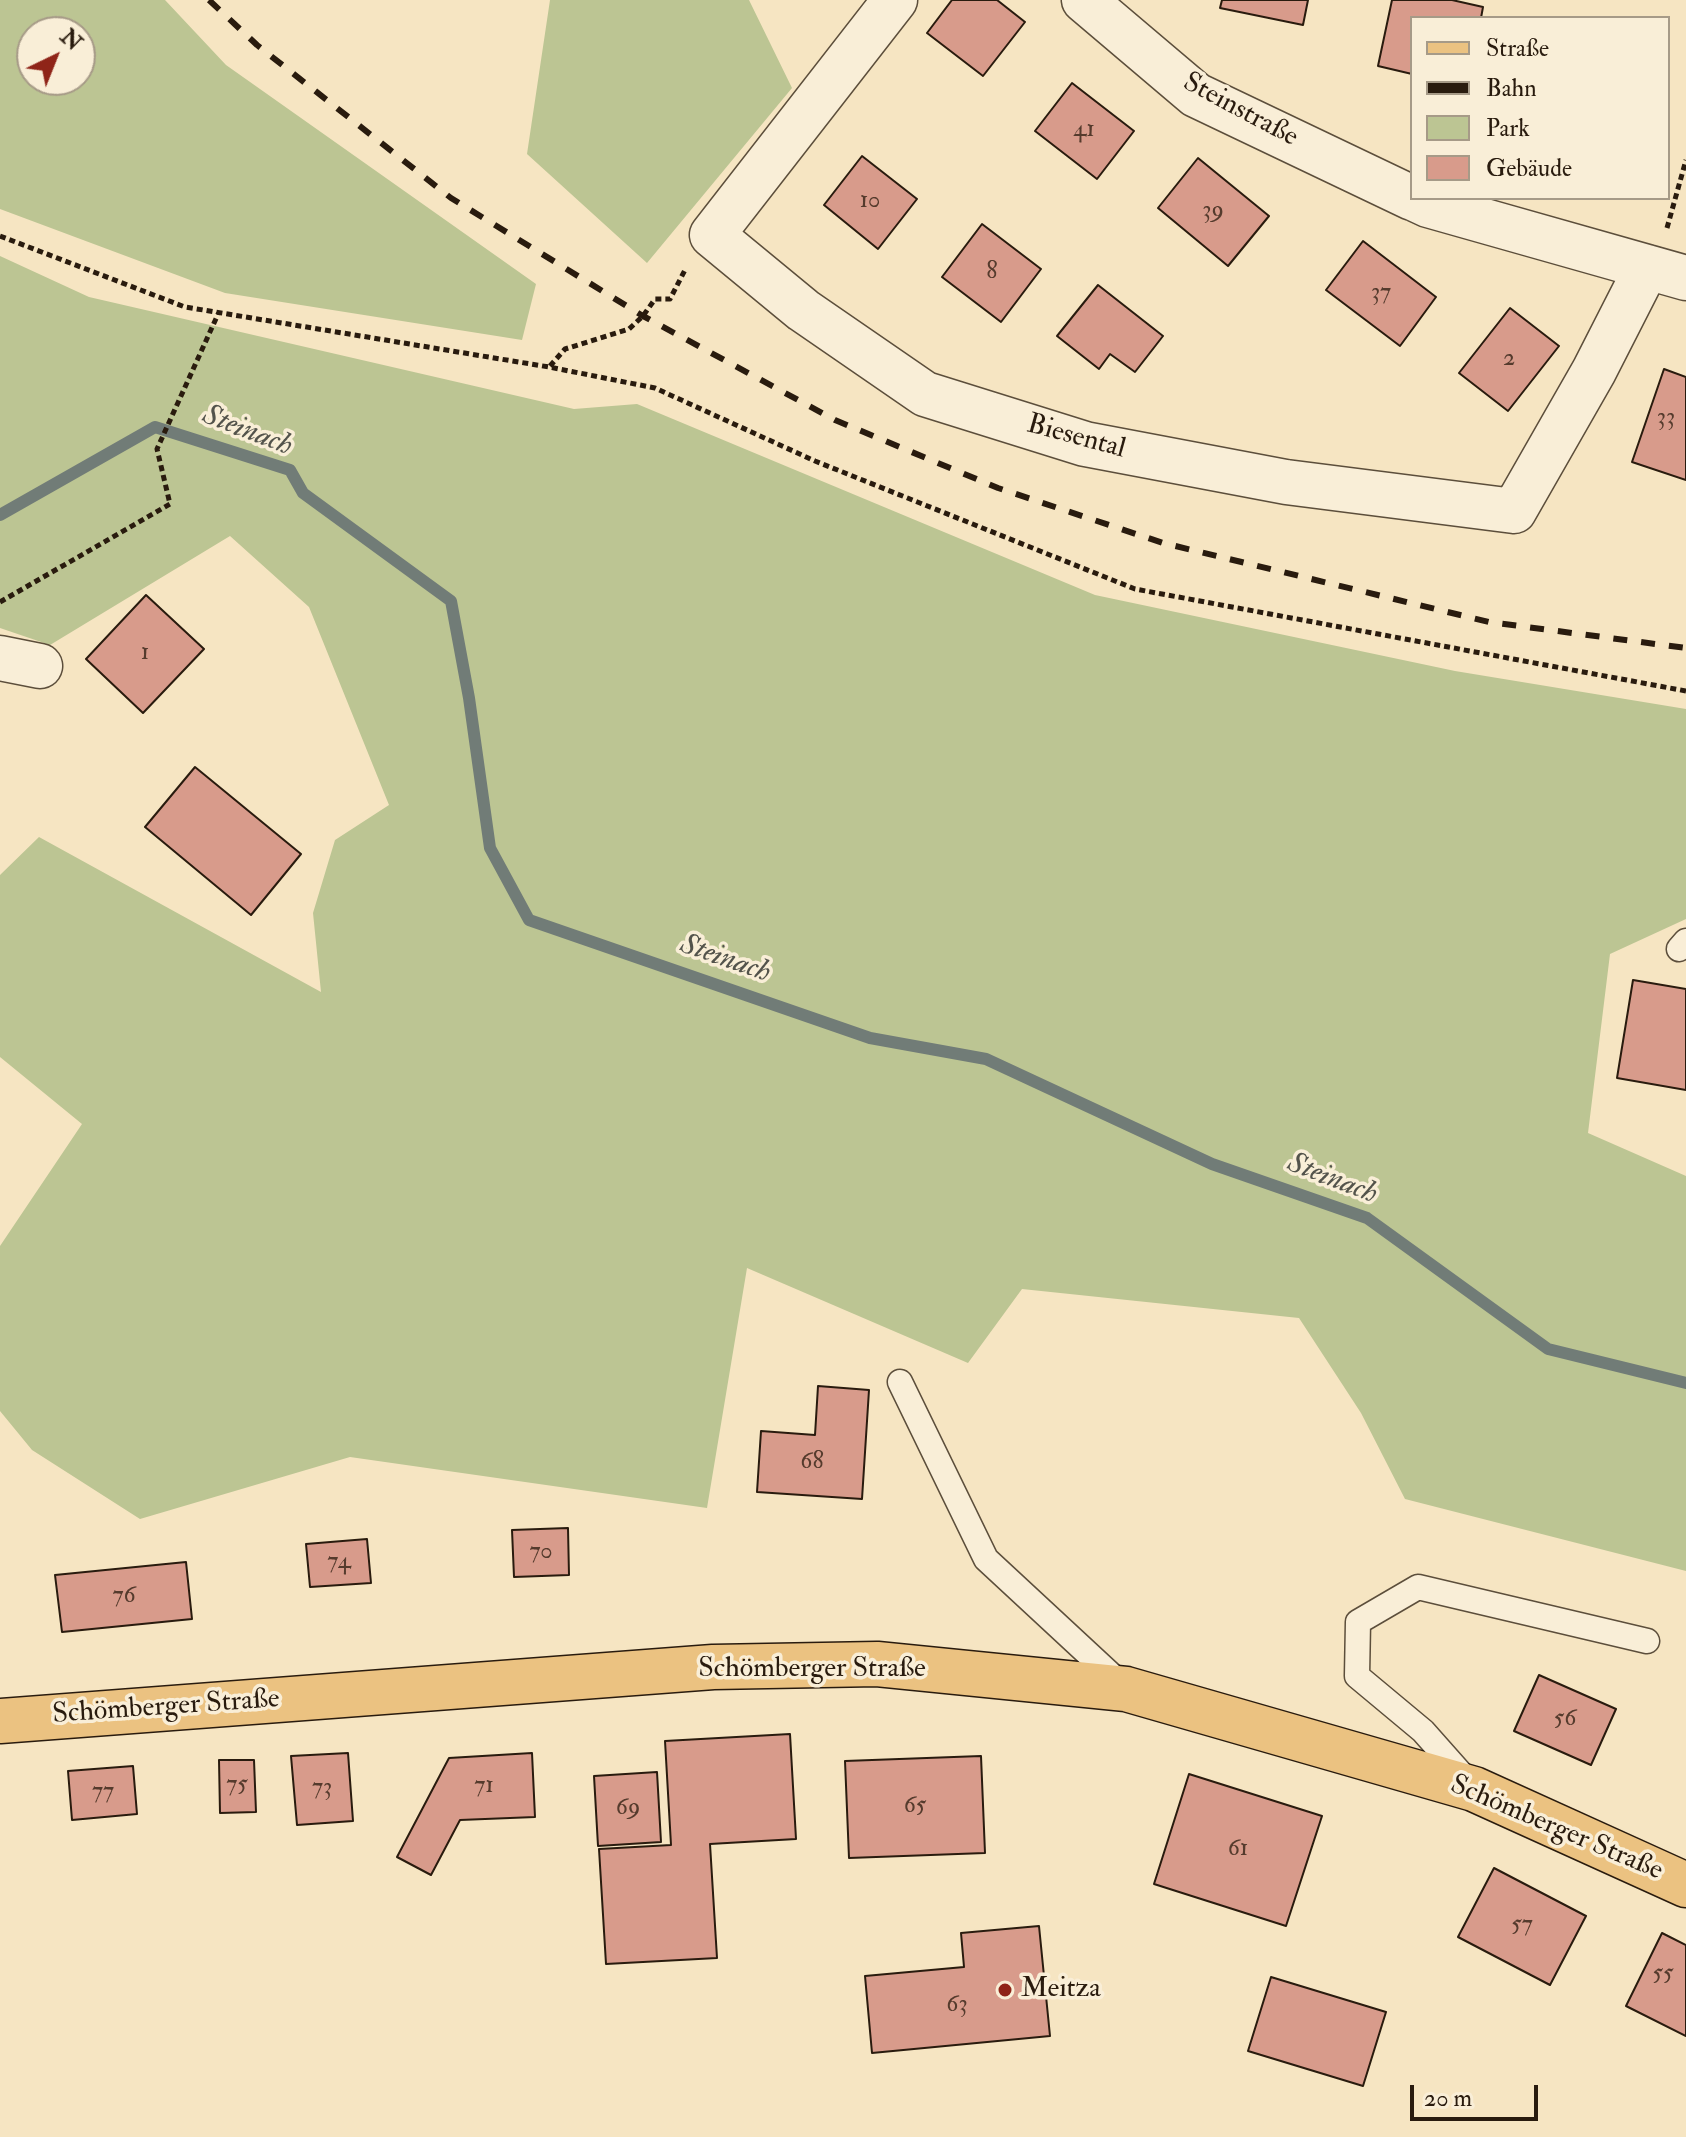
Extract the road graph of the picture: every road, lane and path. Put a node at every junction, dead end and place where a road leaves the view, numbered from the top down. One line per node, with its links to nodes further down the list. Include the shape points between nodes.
1 (895, 0): 6 (street)
2 (1084, 0): 4 (street, Steinstraße, via 1196,95)
3 (1686, 160): 8 (path, via 1662,247)
4 (1410, 197)
5 (1417, 200): 8 (street, Steinstraße)
6 (712, 235): 8 (street, Biesental, via 803,310 925,394 1085,444 1286,482 1514,511 1594,371); 10 (path, via 684,270 670,299 655,299 629,329 565,349)
7 (0, 236): 9 (path, via 185,307)
8 (1666, 273)
9 (219, 312): 10 (path); 11 (path, via 157,449 170,504)
10 (549, 367): 12 (path, via 655,388 815,461 1135,589)
11 (0, 602)
12 (1686, 691)
13 (900, 1382): 15 (lane, via 986,1559)
14 (1647, 1641): 17 (lane, via 1418,1587 1358,1622 1357,1676 1423,1731)
15 (1126, 1689): 16 (main road, Schömberger Straße, via 877,1664 713,1667); 17 (main road, Schömberger Straße)
16 (0, 1721)
17 (1474, 1789): 18 (main road, Schömberger Straße)
18 (1686, 1885)

